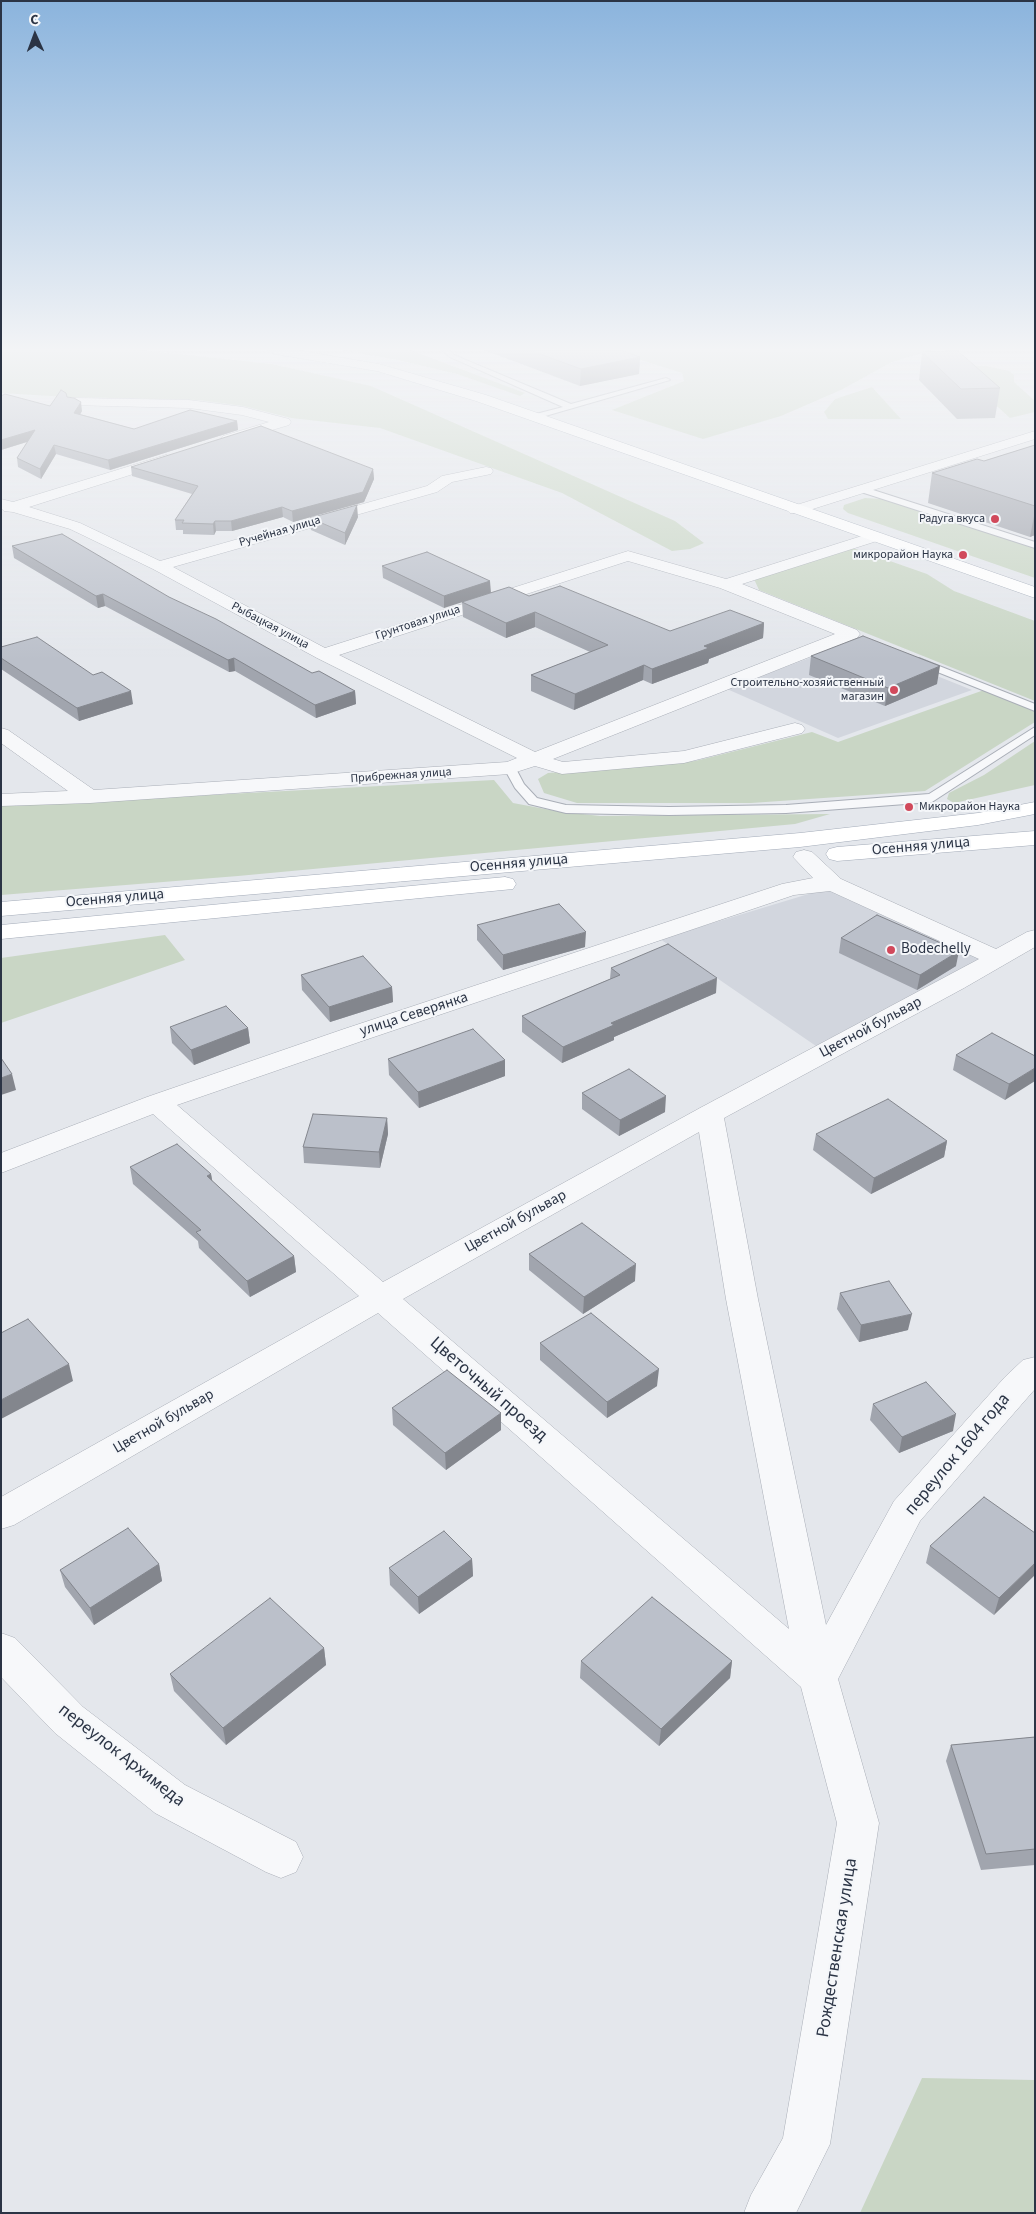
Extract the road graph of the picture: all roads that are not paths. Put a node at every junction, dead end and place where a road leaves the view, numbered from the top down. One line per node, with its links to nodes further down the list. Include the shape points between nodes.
1 (637, 453): 7 (main road)
2 (978, 453): 5 (street)
3 (181, 454): 6 (street)
4 (486, 471): 10 (street, Ручейная улица, via 447,479 432,489)
5 (864, 490): 7 (street); 9 (lane)
6 (5, 507): 10 (street, Рыбацкая улица, via 75,526)
7 (795, 510): 8 (main road)
8 (874, 536): 11 (street); 12 (main road)
9 (1035, 545)
10 (159, 566): 13 (street, Рыбацкая улица)
11 (726, 584): 13 (street, Грунтовая улица, via 628,556); 19 (street, Прибрежная улица, via 856,636)
12 (1035, 593)
13 (323, 654): 19 (street, Рыбацкая улица)
14 (906, 656): 15 (lane)
15 (1035, 708)
16 (795, 729): 19 (street, via 684,757 562,768)
17 (1035, 730): 20 (lane, via 932,798 786,809 566,809 533,801)
18 (1, 734): 21 (street)
19 (534, 759): 20 (street, Прибрежная улица)
20 (510, 768): 21 (street, Прибрежная улица)
21 (90, 797): 22 (street, Прибрежная улица)
22 (1, 800)
23 (1035, 808): 27 (main road, Осенняя улица, via 978,819 800,840)
24 (1035, 838): 25 (main road, Осенняя улица)
25 (804, 857): 26 (street); 28 (main road, Осенняя улица)
26 (833, 884): 30 (street); 31 (street, улица Северянка, via 790,889)
27 (1, 909)
28 (1, 932)
29 (1035, 937): 30 (street, Цветной бульвар)
30 (996, 958): 32 (street, Цветной бульвар)
31 (157, 1103): 33 (street, улица Северянка); 34 (street, Цветочный проезд)
32 (710, 1114): 34 (street, Цветной бульвар); 38 (street, Рождественская улица, via 742,1299)
33 (1, 1164)
34 (382, 1297): 36 (street, Цветной бульвар); 38 (street, Цветочный проезд)
35 (1035, 1369): 38 (street, переулок 1604 года, via 908,1511)
36 (1, 1515)
37 (1, 1650): 39 (street, переулок Архимеда, via 69,1720 170,1799)
38 (818, 1678): 40 (street, Рождественская улица, via 858,1823 806,2144)
39 (282, 1858)
40 (769, 2213)

